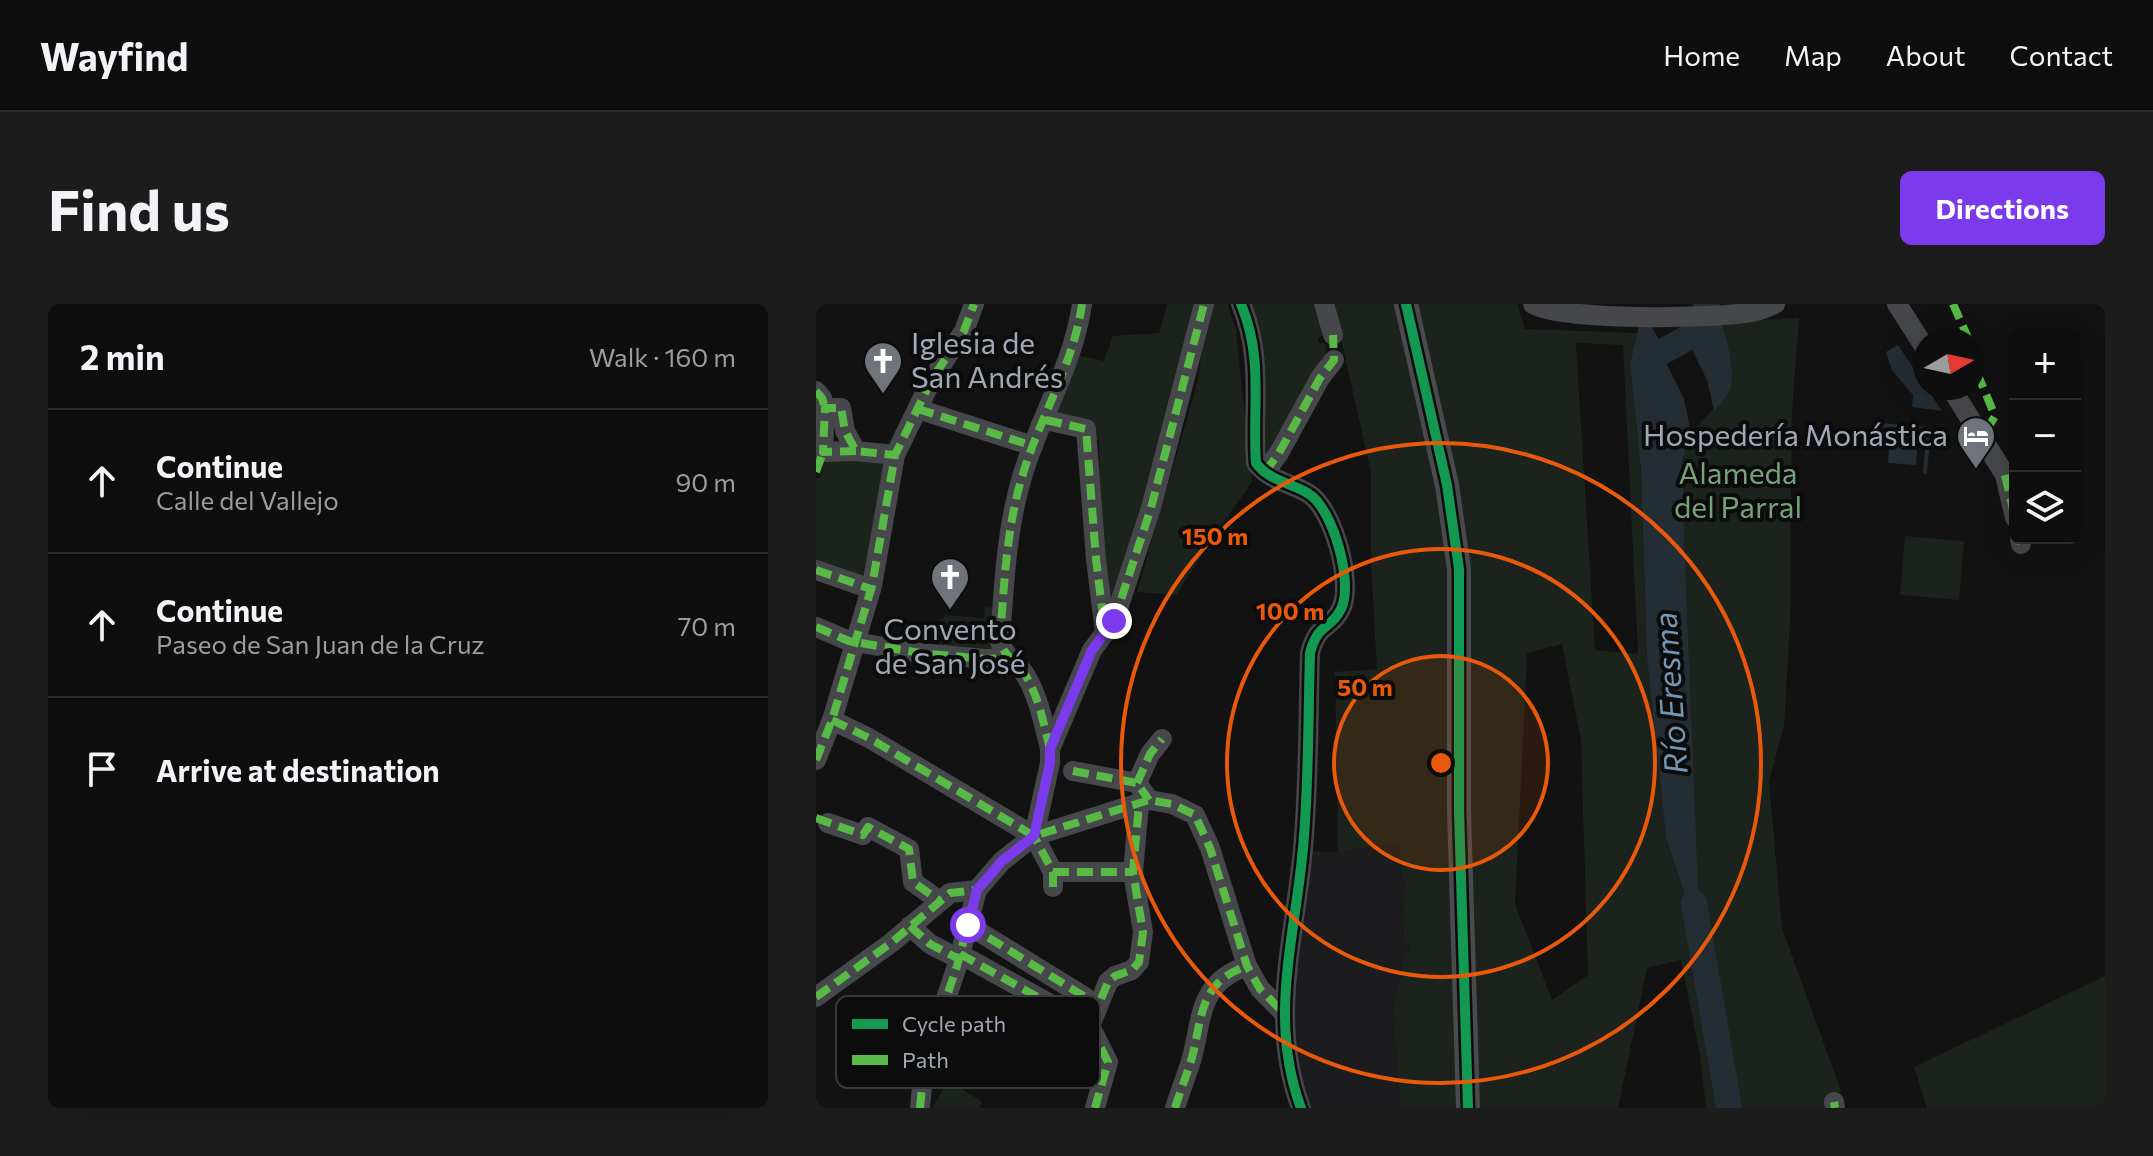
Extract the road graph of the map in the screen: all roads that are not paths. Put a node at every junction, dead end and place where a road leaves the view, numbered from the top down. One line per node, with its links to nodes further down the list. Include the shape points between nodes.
1 (974, 304): 15 (street)
2 (1082, 304): 16 (street)
3 (1204, 304): 26 (street, via 1151,508 1114,621)
4 (1241, 304): 21 (street, via 1257,365 1256,463)
5 (1324, 304): 11 (street)
6 (1406, 304): 56 (main road, via 1458,553)
7 (1533, 304): 8 (street, via 1560,312 1639,316 1754,312)
8 (1775, 304)
9 (1897, 304): 10 (street)
10 (1913, 329)
11 (1333, 335)
12 (1334, 360): 21 (street)
13 (820, 399): 19 (street, via 841,408); 20 (street)
14 (1958, 400): 22 (street, via 2005,475)
15 (918, 409): 17 (street); 18 (street)
16 (1046, 420): 18 (street); 26 (street, via 1086,429)
17 (899, 446): 19 (street); 24 (street)
18 (1033, 446): 28 (street, via 1021,479 1007,558)
19 (856, 451): 20 (street)
20 (820, 462)
21 (1265, 472): 49 (street, via 1309,493 1327,513 1345,590 1340,612 1318,631 1310,653 1303,847)
22 (2009, 492)
23 (816, 570): 24 (street)
24 (871, 589): 27 (street)
25 (816, 627): 27 (street)
26 (1105, 633): 32 (street, via 1092,650)
27 (856, 642): 28 (street, via 972,658); 29 (street)
28 (1004, 650): 32 (street, via 1033,689)
29 (832, 720): 31 (street); 36 (street)
30 (1162, 739): 34 (street, via 1150,754)
31 (818, 752)
32 (1050, 756): 36 (street)
33 (1073, 771): 34 (street)
34 (1142, 796): 36 (street); 37 (street); 43 (street, via 1195,815)
35 (828, 823): 39 (street, via 863,835 868,827 909,849 913,882)
36 (1034, 836): 37 (street, via 1053,880); 38 (street)
37 (1133, 872): 48 (street, via 1143,932 1139,962 1108,982)
38 (977, 890): 39 (street, via 953,891); 40 (street)
39 (940, 901): 41 (street)
40 (968, 925): 42 (street); 46 (street)
41 (910, 926): 42 (street, via 930,944); 47 (street)
42 (960, 956): 44 (street); 45 (street)
43 (1247, 966): 49 (street); 54 (street, via 1228,972 1203,1006)
44 (947, 996)
45 (1034, 996)
46 (1084, 996)
47 (816, 997)
48 (1100, 1002)
49 (1283, 1012): 55 (street, via 1288,1064)
50 (1100, 1044): 53 (street, via 1108,1066)
51 (922, 1088): 52 (street)
52 (920, 1108)
53 (1095, 1108)
54 (1175, 1108)
55 (1301, 1108)
56 (1468, 1108)

